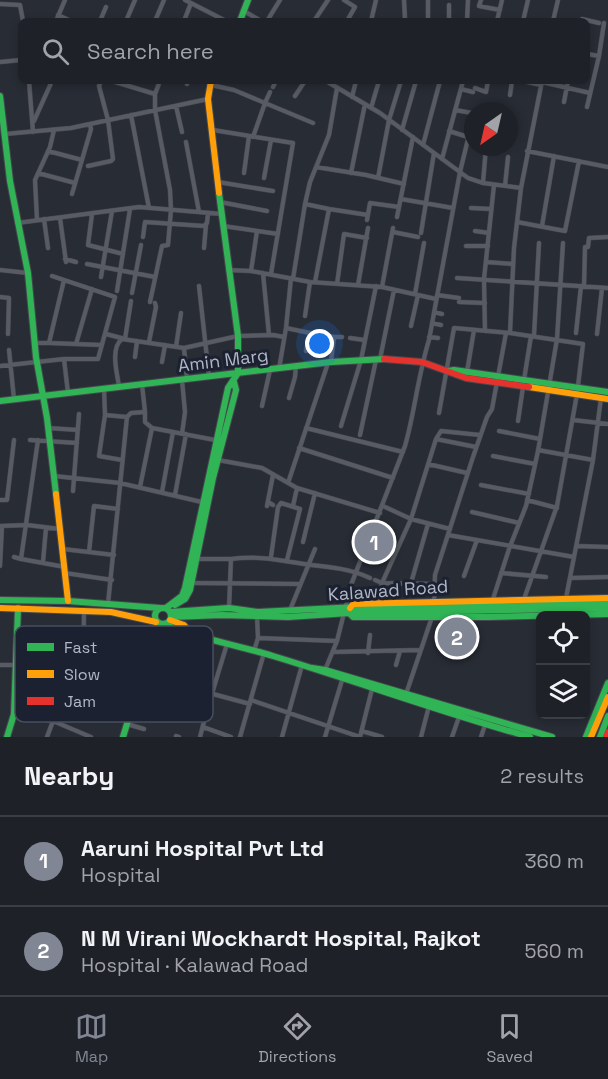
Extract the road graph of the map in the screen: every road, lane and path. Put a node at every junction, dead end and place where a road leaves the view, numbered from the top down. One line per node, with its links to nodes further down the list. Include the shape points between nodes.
1 (64, 0): 23 (street)
2 (135, 0): 29 (street)
3 (164, 0): 30 (street)
4 (185, 0): 17 (street)
5 (247, 0): 22 (main road)
6 (279, 0): 35 (street)
7 (328, 0): 36 (street)
8 (344, 0): 37 (street, via 355,7)
9 (376, 0): 38 (street)
10 (404, 0): 39 (street)
11 (428, 0): 40 (street)
12 (468, 0): 42 (street)
13 (481, 0): 21 (street, via 479,6)
14 (502, 0): 21 (street)
15 (528, 0): 44 (street)
16 (557, 0): 45 (street)
17 (191, 3): 24 (street); 31 (street)
18 (0, 4): 25 (street, via 20,5)
19 (449, 5): 41 (street)
20 (105, 7): 28 (street)
21 (500, 9): 43 (street)
22 (244, 11): 33 (main road); 34 (street)
23 (58, 15): 26 (street); 27 (street)
24 (216, 16): 32 (street)
25 (22, 18)
26 (57, 18)
27 (64, 18)
28 (101, 18)
29 (127, 18)
30 (156, 18)
31 (185, 18)
32 (220, 18)
33 (241, 18)
34 (256, 18)
35 (269, 18)
36 (316, 18)
37 (348, 18)
38 (372, 18)
39 (405, 18)
40 (428, 18)
41 (449, 18)
42 (467, 18)
43 (498, 18)
44 (524, 18)
45 (554, 18)
46 (590, 21): 48 (street, via 602,23)
47 (590, 54): 48 (street)
48 (599, 56): 75 (street)
49 (18, 60): 50 (street)
50 (0, 62)
51 (29, 84): 96 (street)
52 (51, 84): 96 (street)
53 (100, 84): 93 (street)
54 (130, 84): 76 (street)
55 (159, 84): 76 (street)
56 (211, 84): 81 (main road)
57 (214, 84): 83 (street)
58 (274, 84): 83 (street)
59 (303, 84): 79 (street)
60 (331, 84): 72 (street)
61 (355, 84): 80 (street)
62 (378, 84): 87 (street)
63 (400, 84): 94 (street)
64 (415, 84): 100 (street)
65 (439, 84): 109 (street)
66 (462, 84): 73 (street)
67 (487, 84): 73 (street, via 486,92)
68 (512, 84): 77 (street)
69 (541, 84): 111 (street)
70 (546, 84): 74 (street)
71 (567, 84): 74 (street)
72 (337, 88): 80 (street); 121 (street, via 329,135)
73 (461, 88): 89 (street)
74 (566, 88): 75 (street); 82 (street)
75 (590, 93): 86 (street)
76 (155, 94): 88 (street)
77 (510, 95)
78 (0, 96): 91 (main road)
79 (295, 96)
80 (352, 97): 84 (street)
81 (208, 99): 85 (street); 99 (main road)
82 (564, 102)
83 (265, 103): 95 (street); 105 (street)
84 (365, 104): 87 (street); 124 (street)
85 (176, 106): 88 (street); 103 (street)
86 (587, 107)
87 (371, 108): 94 (street)
88 (155, 110): 92 (street); 149 (street)
89 (455, 110): 90 (street); 101 (street)
90 (464, 112)
91 (1, 114): 104 (main road)
92 (131, 115): 93 (street); 144 (street)
93 (108, 120): 97 (street); 119 (street, via 114,159)
94 (389, 120): 100 (street); 129 (street)
95 (313, 123)
96 (33, 124): 102 (street)
97 (90, 124): 98 (street); 117 (street)
98 (54, 130): 102 (street); 110 (street)
99 (213, 130): 105 (street); 130 (main road)
100 (402, 130): 106 (street)
101 (449, 131): 116 (street); 125 (street, via 468,136)
102 (33, 132): 104 (street)
103 (182, 132)
104 (4, 134): 120 (main road)
105 (251, 136): 107 (street); 127 (street)
106 (413, 137): 109 (street); 133 (street)
107 (271, 140): 128 (street); 171 (street, via 293,143)
108 (186, 142): 153 (street)
109 (423, 145): 112 (street)
110 (48, 151): 117 (street); 126 (street)
111 (527, 151): 114 (street); 136 (street)
112 (434, 153): 116 (street); 141 (street)
113 (485, 156): 132 (street)
114 (554, 156): 118 (street); 166 (street)
115 (508, 157): 135 (street)
116 (442, 159): 125 (street)
117 (82, 160): 131 (street)
118 (579, 161): 122 (street); 166 (street, via 566,231)
119 (88, 166)
120 (9, 167): 123 (street); 162 (main road)
121 (316, 167): 124 (street); 142 (street)
122 (608, 167)
123 (0, 168)
124 (351, 172): 129 (street)
125 (460, 172): 132 (street); 145 (street)
126 (38, 173): 131 (street); 160 (street, via 34,184)
127 (244, 173)
128 (264, 178)
129 (378, 178): 133 (street)
130 (218, 182): 137 (street); 140 (main road)
131 (75, 183): 138 (street)
132 (483, 183): 134 (street)
133 (404, 184): 139 (street)
134 (494, 185): 135 (street); 150 (street)
135 (505, 186): 136 (street)
136 (521, 188): 161 (street)
137 (273, 191)
138 (72, 194)
139 (401, 199): 141 (street); 143 (street)
140 (220, 202): 152 (street); 156 (main road)
141 (426, 203): 145 (street); 214 (street, via 420,235 393,230)
142 (305, 204): 148 (street); 201 (street)
143 (399, 207): 148 (street, via 370,202 368,217); 157 (street)
144 (149, 208): 147 (street); 149 (street)
145 (453, 208): 223 (street)
146 (471, 208): 150 (street)
147 (130, 209): 151 (street); 184 (street)
148 (328, 209): 206 (street)
149 (171, 210): 153 (street); 163 (street)
150 (491, 210): 170 (street)
151 (112, 211): 155 (street); 183 (street)
152 (267, 211)
153 (199, 212): 154 (street)
154 (208, 213): 156 (street); 164 (street)
155 (92, 214): 158 (street); 183 (street, via 88,245)
156 (222, 214): 165 (main road)
157 (397, 217)
158 (60, 218): 159 (street); 185 (street, via 65,260)
159 (44, 219): 160 (street); 181 (street)
160 (37, 220): 162 (street)
161 (517, 222): 166 (street); 188 (street)
162 (17, 224): 194 (main road)
163 (170, 224): 164 (street); 172 (street, via 145,222); 199 (street, via 168,245 162,246)
164 (206, 225): 182 (street)
165 (223, 226): 168 (street); 191 (main road)
166 (542, 226)
167 (368, 228): 174 (street)
168 (257, 231): 171 (street); 193 (street)
169 (475, 231): 170 (street)
170 (489, 232): 180 (street)
171 (278, 234): 197 (street)
172 (143, 237)
173 (608, 237): 213 (street, via 589,238)
174 (367, 238): 207 (street, via 344,234); 209 (street)
175 (424, 243): 221 (street)
176 (539, 243): 208 (street)
177 (563, 243): 210 (street)
178 (141, 245): 195 (street)
179 (466, 246): 180 (street)
180 (488, 246): 186 (street)
181 (48, 248)
182 (204, 248)
183 (105, 250): 184 (street); 189 (street)
184 (123, 254): 192 (street)
185 (76, 262)
186 (486, 262): 188 (street); 203 (street)
187 (87, 264): 189 (street)
188 (513, 264): 205 (street)
189 (103, 267): 192 (street); 200 (street)
190 (0, 270): 194 (street)
191 (228, 270): 193 (street); 245 (main road)
192 (120, 271): 195 (street); 219 (street)
193 (251, 271): 196 (street)
194 (28, 273): 258 (main road)
195 (136, 273): 199 (street); 220 (street)
196 (263, 273): 197 (street); 244 (street)
197 (271, 274): 201 (street)
198 (52, 276): 204 (street)
199 (156, 277): 257 (street, via 156,308)
200 (101, 278)
201 (292, 278): 206 (street); 235 (street)
202 (457, 278): 203 (street)
203 (484, 279): 205 (street); 225 (street)
204 (64, 280): 217 (street); 259 (street)
205 (512, 281): 208 (street); 239 (street)
206 (313, 282): 207 (street); 229 (street)
207 (337, 284): 209 (street)
208 (537, 284): 210 (street); 246 (street)
209 (358, 285): 212 (street)
210 (561, 285): 213 (street); 254 (street)
211 (199, 286): 260 (street)
212 (376, 286): 214 (street); 255 (street)
213 (583, 286): 215 (street); 240 (street)
214 (382, 287): 218 (street)
215 (602, 288): 216 (street); 243 (street)
216 (608, 288)
217 (93, 289): 242 (street, via 115,297); 261 (street)
218 (394, 290): 221 (street); 271 (street)
219 (117, 291)
220 (132, 293)
221 (416, 295): 223 (street); 234 (street)
222 (0, 297): 232 (street, via 9,298)
223 (437, 297): 225 (street); 226 (street)
224 (131, 301): 253 (street)
225 (485, 303): 237 (street)
226 (435, 312): 228 (street); 230 (street)
227 (181, 313): 264 (street)
228 (442, 314)
229 (305, 316)
230 (433, 321): 233 (street); 250 (street)
231 (0, 324): 232 (street)
232 (7, 325): 241 (street)
233 (441, 325)
234 (411, 326)
235 (286, 328): 238 (street); 247 (street)
236 (474, 330): 237 (street); 281 (street, via 454,328); 283 (street)
237 (485, 331): 239 (street)
238 (310, 333): 248 (street); 267 (street)
239 (508, 333): 246 (street); 286 (street)
240 (576, 333)
241 (8, 334)
242 (106, 334): 253 (street); 262 (street)
243 (597, 334)
244 (269, 335): 245 (street); 247 (street)
245 (238, 336): 260 (street); 282 (main road)
246 (533, 336): 254 (street); 289 (street)
247 (284, 337): 279 (street)
248 (334, 337): 249 (street); 274 (street)
249 (342, 337)
250 (430, 337): 252 (street); 275 (street)
251 (350, 338): 255 (street)
252 (438, 338)
253 (124, 339): 256 (street); 290 (street, via 116,350)
254 (557, 339): 291 (street); 293 (street, via 583,344)
255 (364, 340): 270 (street)
256 (137, 341): 257 (street); 268 (street)
257 (149, 342): 263 (street)
258 (35, 343): 259 (street); 272 (main road)
259 (49, 343): 261 (street)
260 (206, 343): 265 (street); 284 (street)
261 (76, 345): 262 (street)
262 (102, 345): 269 (street, via 98,359)
263 (165, 345): 264 (street); 273 (street)
264 (176, 347): 265 (street)
265 (184, 348): 285 (street)
266 (9, 350): 276 (street)
267 (306, 351)
268 (135, 357)
269 (64, 359): 272 (street); 295 (street)
270 (361, 360): 271 (main road, Amin Marg); 274 (main road, Amin Marg); 311 (street)
271 (378, 360): 275 (main road, Amin Marg); 319 (street)
272 (37, 362): 276 (street); 296 (main road)
273 (162, 362)
274 (330, 362): 278 (main road, Amin Marg); 314 (street)
275 (422, 362): 281 (main road, Amin Marg); 332 (street, via 412,424)
276 (11, 364): 277 (street); 299 (street)
277 (0, 366)
278 (296, 366): 279 (main road, Amin Marg); 297 (street)
279 (279, 369): 280 (main road, Amin Marg)
280 (270, 370): 282 (main road, Amin Marg); 301 (street)
281 (447, 371): 283 (main road, Amin Marg); 286 (main road, Amin Marg); 303 (street)
282 (238, 373): 284 (main road, Amin Marg); 287 (main road)
283 (467, 373): 286 (main road, Amin Marg)
284 (209, 376): 285 (main road, Amin Marg)
285 (184, 380): 288 (main road, Amin Marg); 318 (street)
286 (498, 380): 289 (main road, Amin Marg); 320 (street, via 492,409)
287 (234, 382): 336 (main road, via 236,390); 357 (main road, via 228,388)
288 (142, 384): 290 (main road, Amin Marg); 302 (street)
289 (524, 384): 291 (main road, Amin Marg); 308 (street)
290 (119, 386): 292 (main road, Amin Marg)
291 (550, 387): 293 (main road, Amin Marg); 322 (street)
292 (104, 388): 295 (main road, Amin Marg); 305 (street)
293 (578, 392): 294 (main road, Amin Marg); 298 (main road, Amin Marg); 307 (street)
294 (608, 392)
295 (69, 393): 296 (main road, Amin Marg)
296 (43, 396): 299 (main road, Amin Marg); 312 (main road)
297 (289, 398)
298 (604, 398): 309 (street)
299 (14, 399): 300 (main road, Amin Marg)
300 (0, 401)
301 (262, 406)
302 (145, 412): 306 (street); 313 (street, via 145,422)
303 (439, 413)
304 (79, 414): 315 (street)
305 (105, 415): 306 (street); 335 (street, via 99,456)
306 (127, 417): 335 (street)
307 (573, 420): 309 (street); 333 (street)
308 (518, 421)
309 (598, 423): 310 (street); 337 (street)
310 (608, 424)
311 (341, 426)
312 (48, 428): 315 (street); 326 (main road)
313 (153, 428): 317 (street); 348 (street)
314 (306, 428): 330 (street); 332 (street)
315 (78, 430): 328 (street)
316 (499, 431): 322 (street)
317 (173, 432): 318 (street); 351 (street)
318 (184, 434): 327 (street); 354 (street)
319 (360, 435)
320 (480, 435): 321 (street, via 441,431); 329 (street)
321 (436, 439): 329 (street); 338 (street)
322 (540, 439): 331 (street)
323 (14, 440): 355 (street, via 8,500)
324 (30, 440): 325 (street)
325 (38, 440): 326 (street); 368 (street)
326 (50, 441): 328 (street); 342 (main road)
327 (215, 441)
328 (77, 443): 343 (street)
329 (476, 447): 340 (street)
330 (299, 448): 344 (street); 346 (street)
331 (538, 450): 333 (street); 339 (street)
332 (403, 452): 344 (street)
333 (566, 455): 337 (street); 361 (street)
334 (493, 456): 339 (street)
335 (122, 460): 345 (street)
336 (218, 460): 341 (street, via 262,468); 357 (main road)
337 (592, 460): 377 (street)
338 (428, 464): 340 (street); 365 (street)
339 (536, 464): 353 (street)
340 (467, 473): 372 (street)
341 (273, 475): 346 (street); 358 (street, via 267,504)
342 (53, 476): 343 (street); 371 (main road)
343 (74, 478): 345 (street); 350 (street)
344 (393, 478): 360 (street)
345 (120, 483): 348 (street); 362 (street)
346 (288, 483): 349 (street)
347 (481, 485): 353 (street)
348 (140, 487): 351 (street)
349 (297, 488): 352 (street); 359 (street)
350 (73, 491)
351 (162, 492): 354 (street)
352 (315, 493): 364 (street); 375 (street)
353 (529, 494): 356 (street)
354 (175, 495): 357 (street)
355 (0, 500)
356 (527, 500): 361 (street); 366 (street)
357 (206, 503): 388 (main road); 426 (main road, via 185,588)
358 (273, 504)
359 (293, 506): 385 (street, via 279,504); 390 (street, via 300,513)
360 (382, 506): 364 (street); 365 (street)
361 (556, 508): 382 (street)
362 (118, 509): 381 (street, via 94,506); 383 (street)
363 (472, 512): 366 (street)
364 (380, 513): 395 (street)
365 (411, 519): 367 (street); 405 (street)
366 (519, 523): 376 (street)
367 (428, 524): 372 (street); 406 (street)
368 (27, 525): 369 (street); 370 (street); 387 (street)
369 (1, 526): 393 (street)
370 (46, 528): 371 (street); 391 (street)
371 (60, 529): 379 (main road)
372 (450, 529): 373 (street)
373 (448, 535): 374 (street); 408 (street)
374 (477, 540): 376 (street); 397 (street)
375 (303, 542)
376 (510, 546): 382 (street); 396 (street)
377 (576, 546): 378 (street); 386 (street)
378 (608, 547)
379 (63, 549): 381 (street); 394 (main road)
380 (315, 549): 392 (street)
381 (89, 552): 383 (street)
382 (541, 552): 386 (street); 398 (street)
383 (114, 555): 402 (street)
384 (14, 557): 387 (street)
385 (271, 557): 389 (street); 390 (street)
386 (574, 557): 401 (street)
387 (21, 559): 391 (street)
388 (195, 559): 389 (street); 403 (main road)
389 (231, 559): 404 (street)
390 (287, 560): 392 (street)
391 (43, 562): 394 (street)
392 (308, 564): 395 (street); 407 (street)
393 (0, 566)
394 (65, 570): 402 (street); 414 (main road)
395 (357, 572): 405 (street); 425 (street)
396 (501, 573): 398 (street); 410 (street)
397 (464, 576)
398 (532, 576): 399 (street); 411 (street)
399 (546, 577)
400 (608, 577): 401 (street)
401 (570, 578): 409 (street)
402 (112, 580): 417 (street)
403 (191, 583): 404 (street); 426 (main road, via 185,599)
404 (230, 583): 407 (street); 421 (street)
405 (382, 583): 406 (street); 416 (street)
406 (411, 583): 408 (street)
407 (300, 584): 424 (street)
408 (434, 584): 415 (street)
409 (566, 598): 411 (main road, Kalawad Road); 413 (main road, Kalawad Road)
410 (493, 599): 411 (main road, Kalawad Road); 415 (main road, Kalawad Road)
411 (524, 599)
412 (0, 600): 414 (main road, Kalawad Road)
413 (608, 600): 425 (main road)
414 (68, 601): 417 (main road, Kalawad Road)
415 (434, 601): 416 (main road, Kalawad Road)
416 (380, 603): 425 (main road, Kalawad Road, via 353,604)
417 (108, 604): 418 (main road, Kalawad Road)
418 (145, 606): 426 (main road, Kalawad Road); 430 (main road)
419 (0, 608): 420 (main road)
420 (18, 608): 423 (main road); 432 (main road)
421 (229, 608): 424 (main road, Kalawad Road, via 258,612); 426 (main road, Kalawad Road)
422 (608, 608): 425 (main road)
423 (84, 610): 430 (main road); 433 (street)
424 (290, 610): 425 (main road, Kalawad Road)
425 (350, 610): 428 (main road, Kalawad Road); 429 (main road, Kalawad Road, via 353,617); 440 (street)
426 (168, 612): 428 (main road, Kalawad Road); 431 (main road); 431 (main road, via 154,614); 436 (main road)
427 (608, 614): 429 (main road, Kalawad Road)
428 (257, 617): 438 (street)
429 (432, 617): 442 (street)
430 (144, 619): 431 (main road)
431 (160, 623): 434 (main road); 435 (main road)
432 (17, 626)
433 (84, 626)
434 (159, 626)
435 (168, 626)
436 (184, 626)
437 (369, 635): 446 (street)
438 (258, 638): 440 (street); 443 (street)
439 (213, 640): 441 (main road)
440 (337, 641): 445 (street)
441 (227, 644): 443 (main road); 456 (street)
442 (420, 650): 444 (street); 457 (street)
443 (255, 651): 447 (main road)
444 (400, 651): 446 (street); 449 (street)
445 (333, 652): 446 (street); 451 (street)
446 (368, 652)
447 (264, 653): 448 (main road); 459 (street)
448 (302, 665): 450 (main road); 461 (street)
449 (396, 665)
450 (312, 668): 451 (main road); 452 (main road)
451 (326, 669): 452 (main road)
452 (343, 677): 454 (main road); 457 (main road); 470 (street)
453 (608, 683): 492 (main road)
454 (372, 689): 460 (main road); 473 (street)
455 (15, 690): 462 (main road)
456 (213, 694): 459 (street)
457 (406, 694): 460 (main road)
458 (608, 697): 493 (main road)
459 (251, 702): 461 (street); 482 (street)
460 (429, 704): 464 (main road); 487 (street); 491 (main road)
461 (289, 713): 470 (street); 483 (street)
462 (14, 714): 476 (main road)
463 (608, 716): 494 (main road)
464 (459, 717): 469 (main road); 488 (street)
465 (53, 722): 477 (street)
466 (55, 722): 478 (street)
467 (204, 722): 471 (street)
468 (127, 724): 472 (street); 479 (main road)
469 (485, 725): 475 (main road); 489 (street)
470 (328, 726): 484 (street); 485 (street)
471 (203, 727): 480 (street); 481 (street)
472 (144, 729)
473 (362, 731): 485 (street); 486 (street)
474 (608, 732): 495 (main road)
475 (508, 734): 490 (main road)
476 (7, 737)
477 (47, 737)
478 (91, 737)
479 (123, 737)
480 (200, 737)
481 (231, 737)
482 (240, 737)
483 (282, 737)
484 (325, 737)
485 (360, 737)
486 (382, 737)
487 (421, 737)
488 (452, 737)
489 (481, 737)
490 (530, 737)
491 (552, 737)
492 (586, 737)
493 (591, 737)
494 (600, 737)
495 (606, 737)

